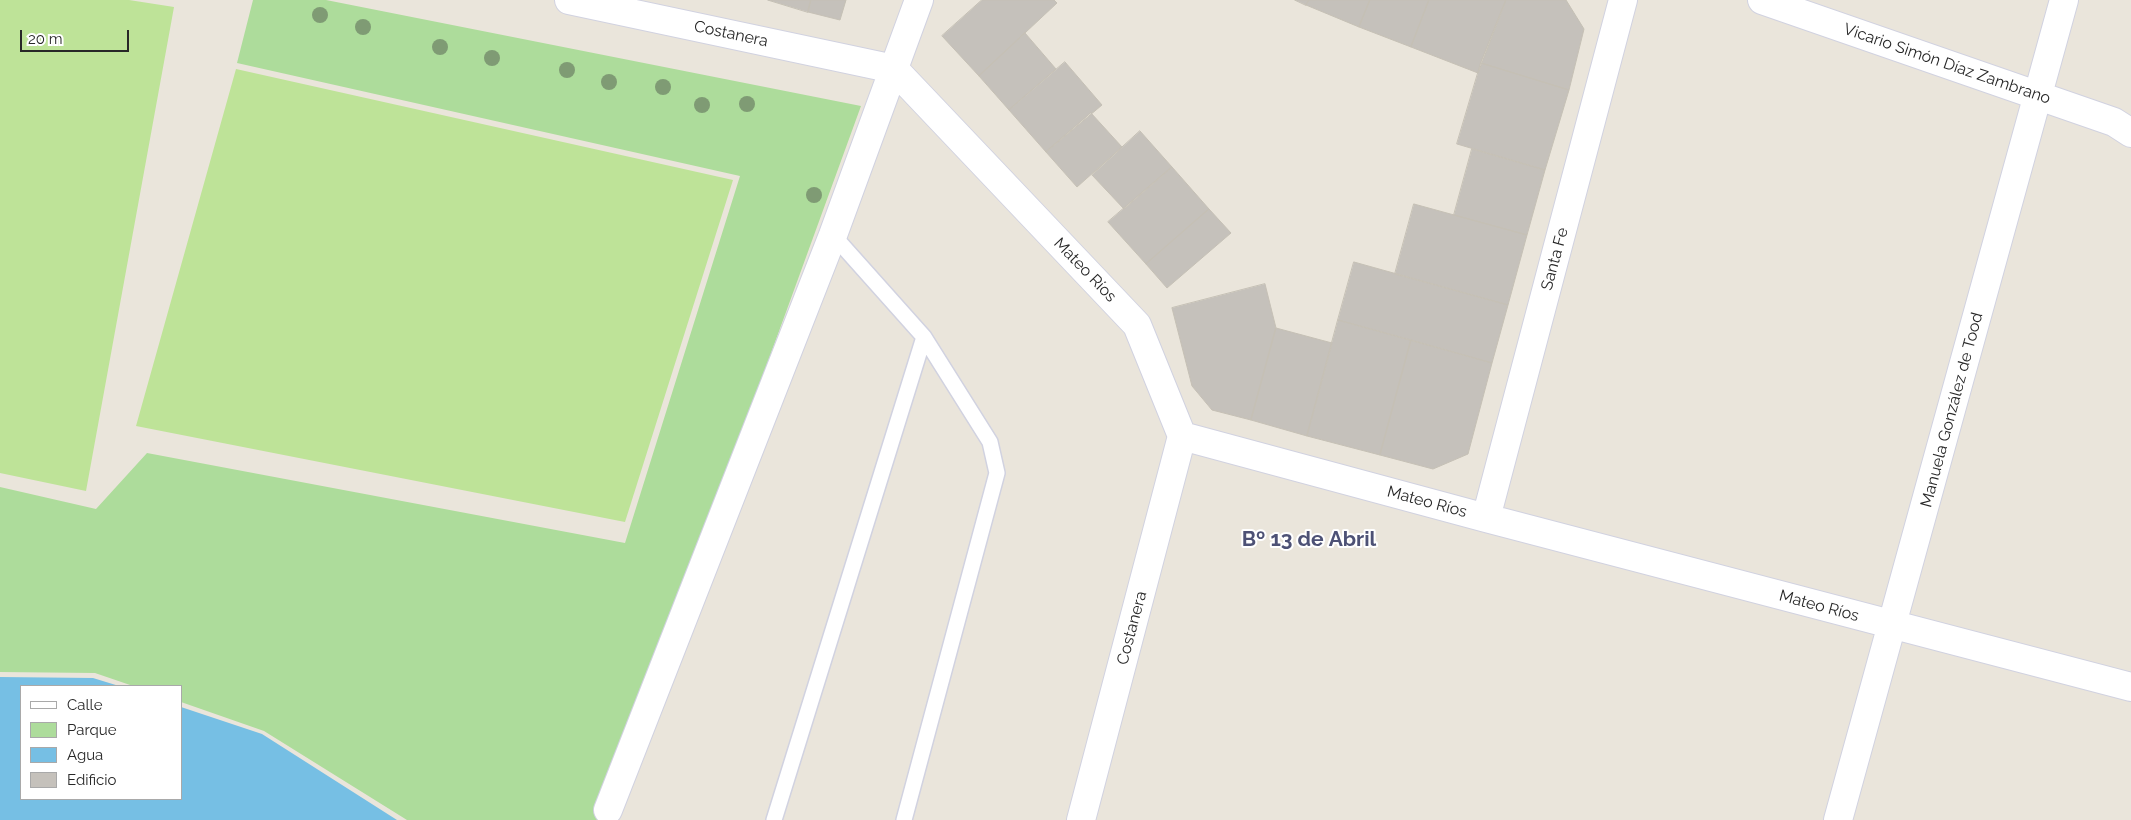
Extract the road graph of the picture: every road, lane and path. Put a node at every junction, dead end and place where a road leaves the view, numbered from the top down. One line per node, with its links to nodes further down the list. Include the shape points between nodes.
1 (569, 0): 6 (street, Costanera)
2 (919, 0): 6 (street)
3 (1623, 0): 12 (street, Santa Fe)
4 (1762, 0): 7 (street, Vicario Simón Díaz Zambrano)
5 (2064, 0): 7 (street, Manuela González de Tood)
6 (894, 69): 9 (street); 11 (street, Mateo Ríos, via 1138,325)
7 (2038, 96): 8 (street, Vicario Simón Díaz Zambrano, via 2114,122); 13 (street, Manuela González de Tood)
8 (2131, 133)
9 (833, 235): 10 (lane); 15 (street)
10 (924, 337): 17 (lane); 18 (lane, via 990,442 996,473)
11 (1182, 436): 12 (street, Mateo Ríos); 16 (street, Costanera)
12 (1486, 518): 13 (street, Mateo Ríos)
13 (1892, 625): 14 (street, Mateo Ríos); 19 (street, Manuela González de Tood)
14 (2131, 686)
15 (608, 810)
16 (1087, 819)
17 (774, 820)
18 (904, 820)
19 (1838, 820)

